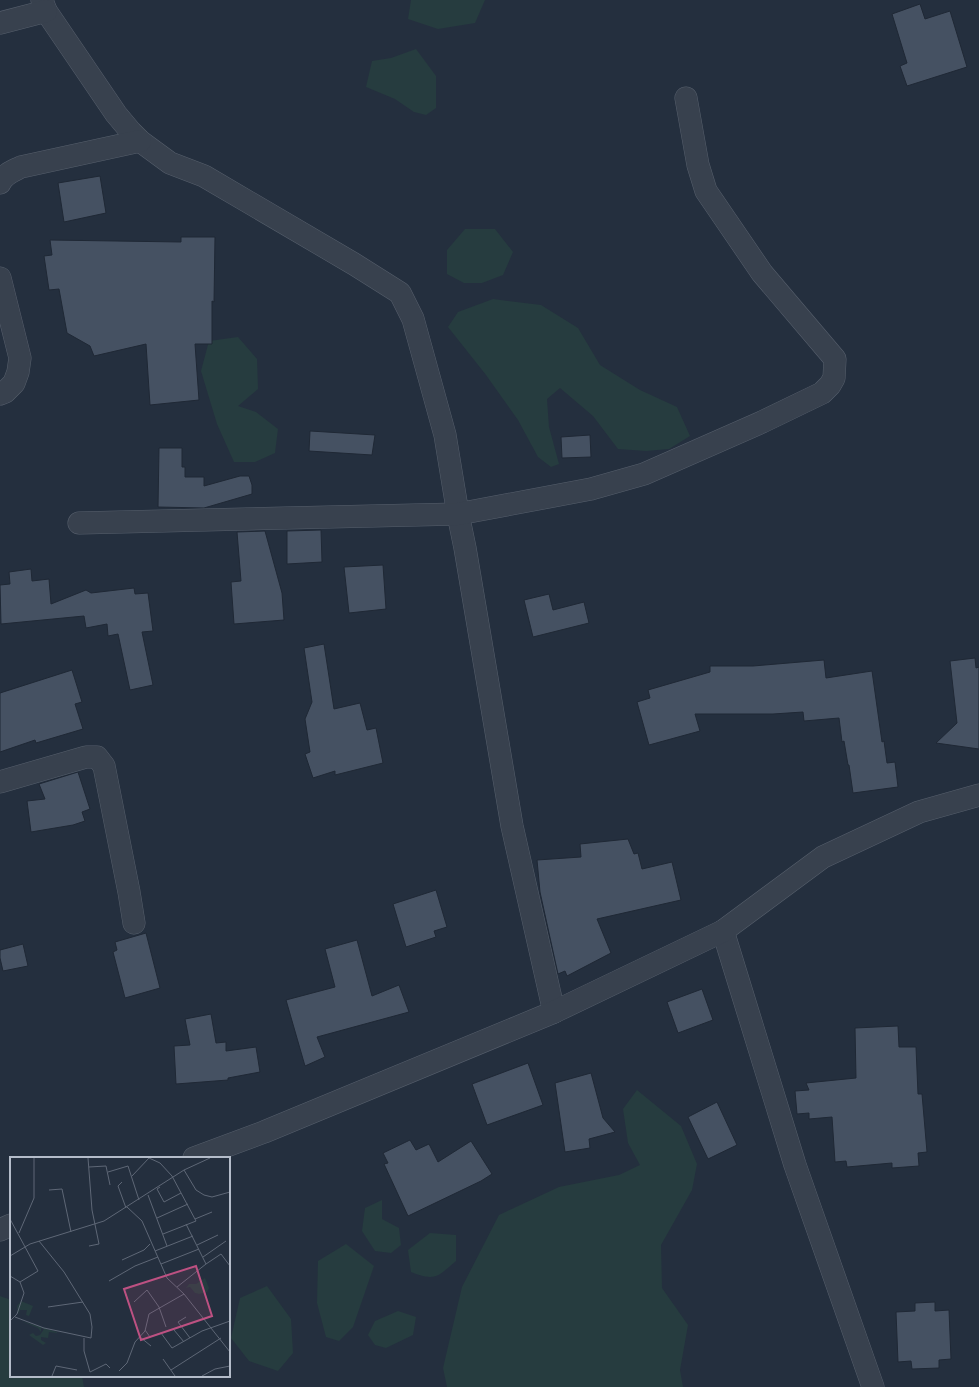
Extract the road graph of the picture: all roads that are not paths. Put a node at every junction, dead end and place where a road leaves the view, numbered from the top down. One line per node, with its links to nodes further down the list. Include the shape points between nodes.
1 (44, 6): 2 (street); 4 (street, via 116,114)
2 (0, 23)
3 (686, 98): 8 (street, via 698,164 706,191 762,273 835,359 834,378 822,393 644,474 591,489)
4 (140, 141): 5 (street, via 21,167 10,172); 8 (street, via 170,163 204,176 400,293 413,319 445,435)
5 (0, 183)
6 (0, 278): 7 (street, via 20,358 14,383)
7 (0, 394)
8 (458, 514): 9 (street); 14 (street, via 512,826)
9 (79, 523)
10 (0, 782): 12 (street, via 86,757 97,757 104,766)
11 (979, 795): 13 (street, via 919,812 823,857)
12 (134, 923)
13 (723, 931): 14 (street); 18 (street, via 795,1165)
14 (554, 1012): 15 (street, via 272,1129)
15 (197, 1157)
16 (10, 1226): 17 (street)
17 (0, 1230)
18 (873, 1387)

